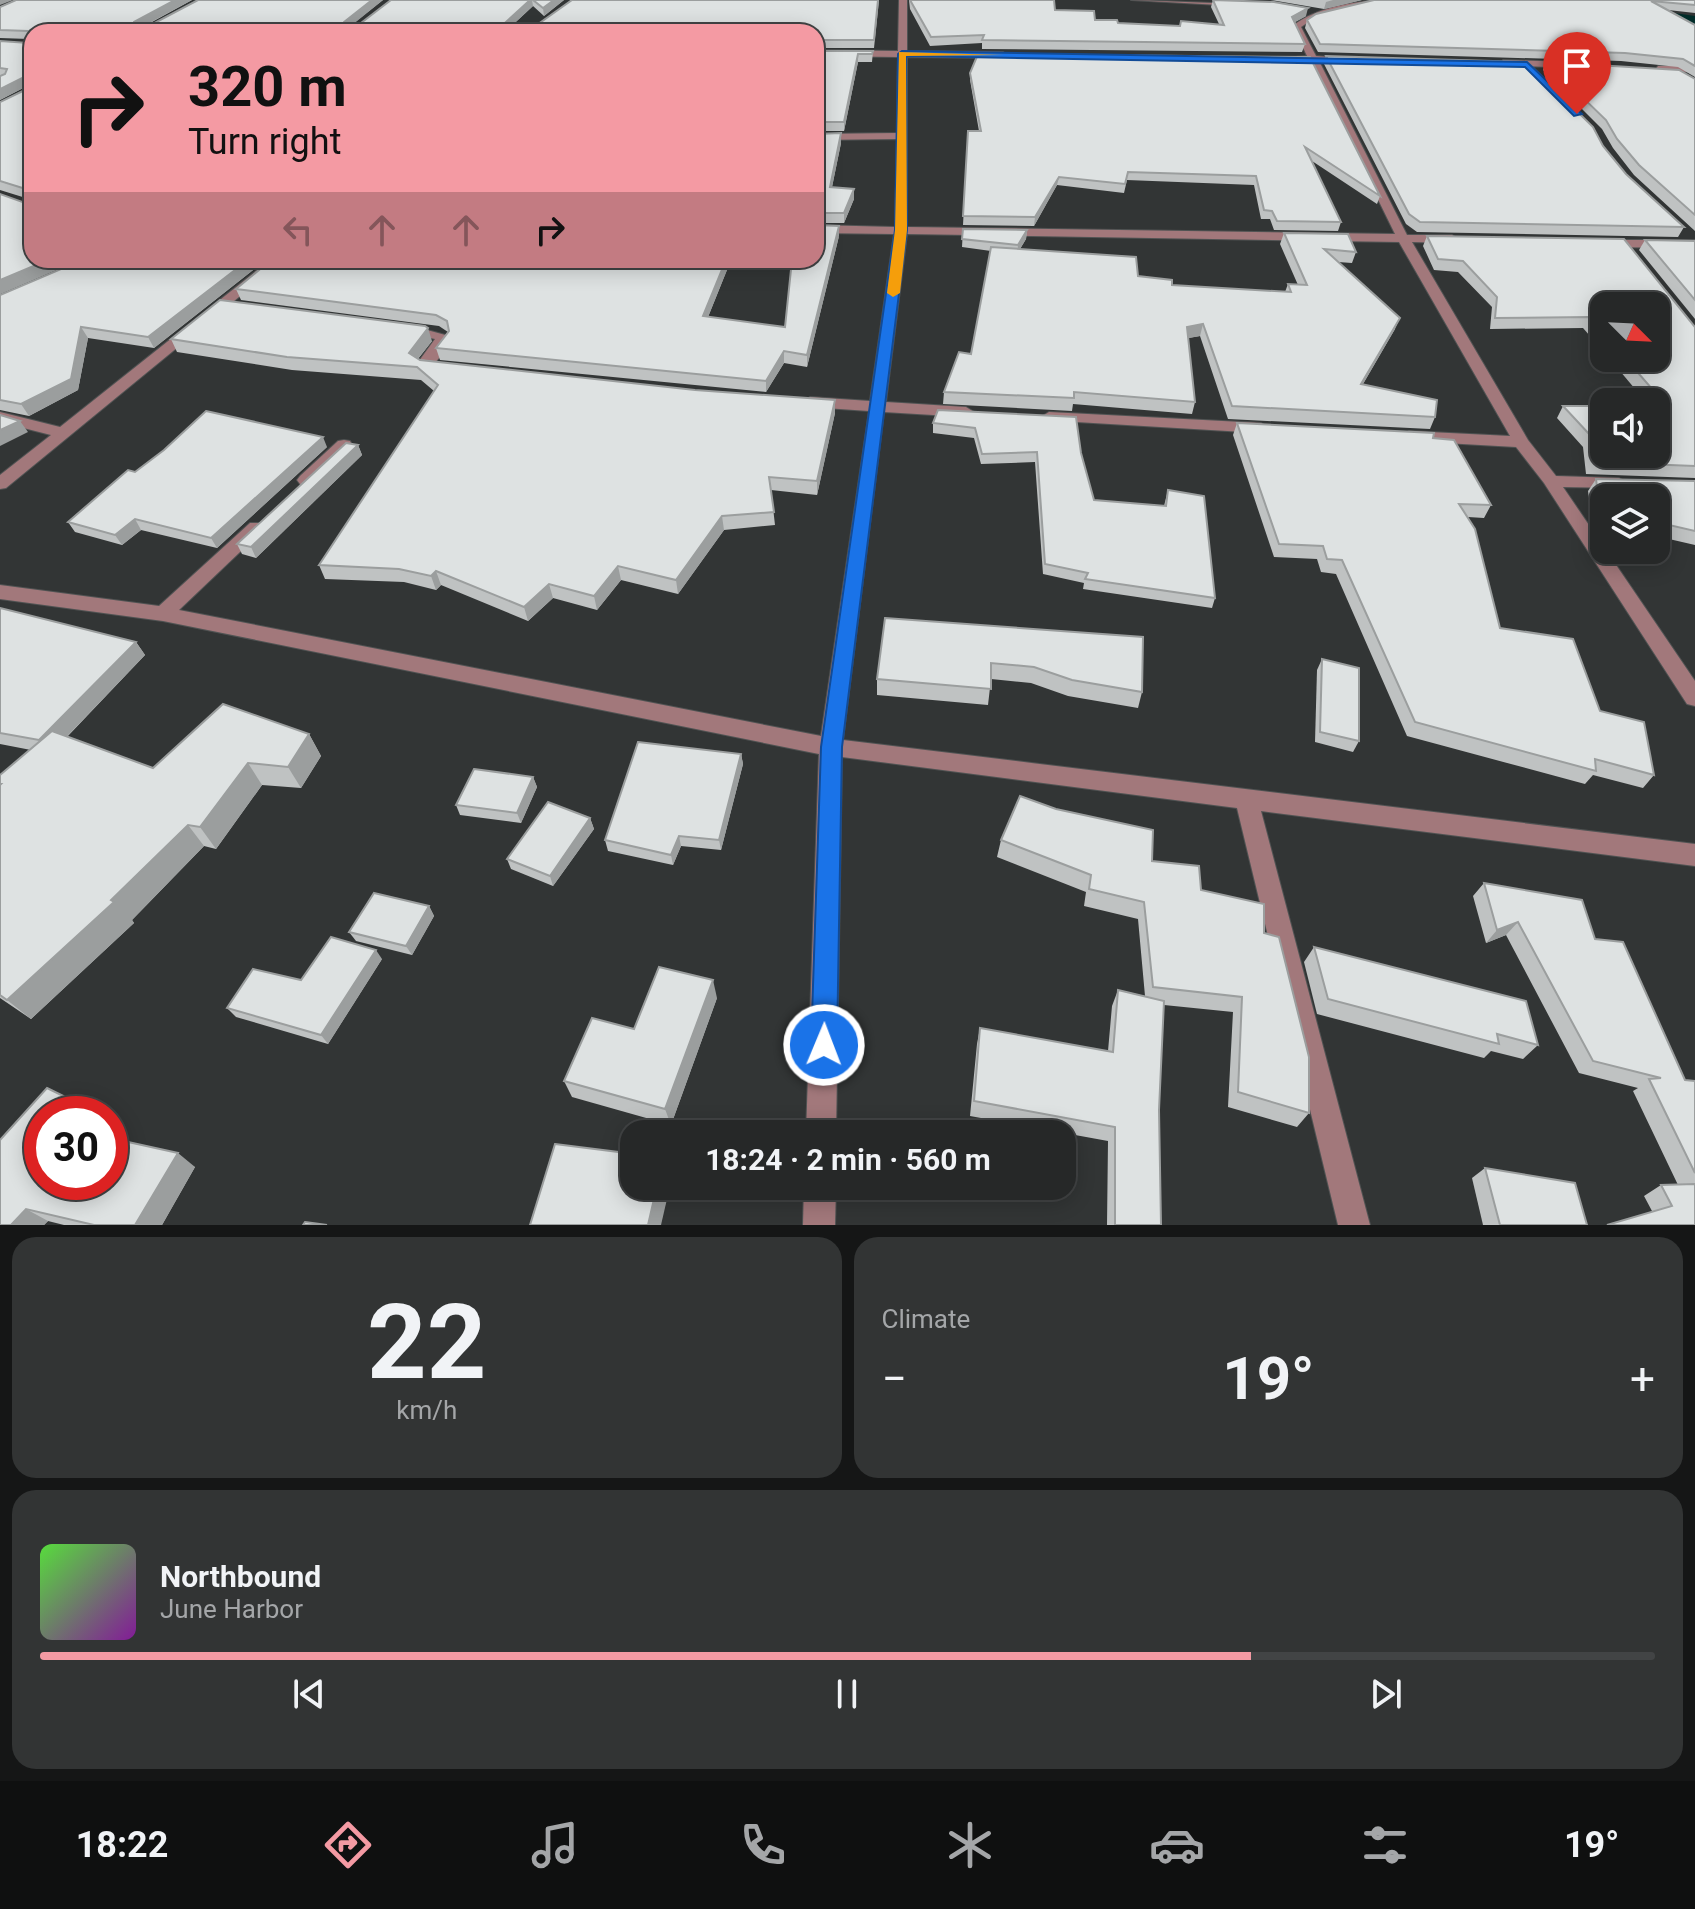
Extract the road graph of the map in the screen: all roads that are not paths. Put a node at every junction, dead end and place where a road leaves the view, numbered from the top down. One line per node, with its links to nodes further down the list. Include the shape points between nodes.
1 (903, 0): 8 (street)
2 (1135, 0): 4 (street)
3 (1385, 0): 6 (street)
4 (1242, 4)
5 (1300, 9): 6 (street)
6 (1328, 13): 11 (street, via 1297,26)
7 (824, 53): 8 (street)
8 (902, 54): 9 (street); 21 (street)
9 (1012, 55)
10 (1281, 58): 11 (street)
11 (1312, 58): 12 (street); 26 (street)
12 (1358, 60)
13 (1497, 63): 14 (street)
14 (1527, 64): 15 (street); 19 (street)
15 (1590, 66)
16 (1645, 68): 17 (street)
17 (1658, 69): 18 (street); 20 (street)
18 (1695, 69)
19 (1537, 74)
20 (1686, 79)
21 (902, 136): 22 (street); 24 (street)
22 (824, 137)
23 (824, 229): 24 (street)
24 (901, 230): 26 (street); 34 (street)
25 (1684, 232): 28 (street)
26 (1403, 238): 27 (street); 41 (street)
27 (1466, 240)
28 (1695, 243): 29 (street, via 1630,251)
29 (1593, 244)
30 (270, 268): 39 (street, via 230,306)
31 (388, 326): 32 (street, via 442,336 424,365)
32 (438, 367)
33 (801, 401): 34 (street)
34 (878, 408): 35 (street); 51 (street)
35 (988, 413)
36 (1035, 416): 38 (street)
37 (0, 417): 39 (street)
38 (1286, 429)
39 (63, 433): 45 (street)
40 (1395, 435): 41 (street)
41 (1521, 442): 43 (street)
42 (344, 445): 46 (street)
43 (1551, 481): 44 (street); 50 (street)
44 (1631, 483)
45 (0, 484)
46 (287, 498)
47 (265, 519): 49 (street)
48 (0, 592): 49 (street)
49 (163, 614): 51 (street)
50 (1695, 698)
51 (831, 747): 52 (street); 54 (street)
52 (1246, 797): 53 (street); 57 (street)
53 (1695, 855)
54 (821, 1120)
55 (820, 1200): 56 (street)
56 (819, 1225)
57 (1354, 1225)

